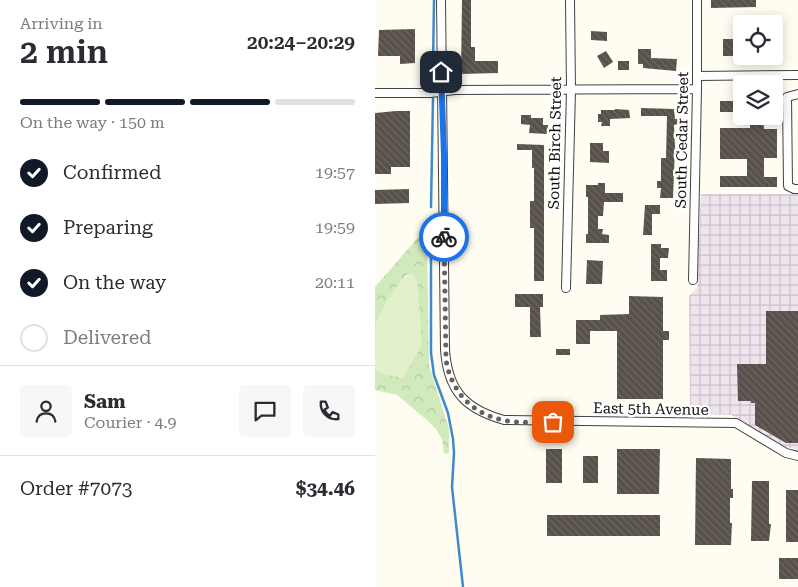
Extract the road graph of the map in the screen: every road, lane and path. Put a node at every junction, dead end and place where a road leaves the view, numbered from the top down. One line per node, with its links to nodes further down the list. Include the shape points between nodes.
1 (441, 0): 8 (street)
2 (570, 0): 7 (street, South Birch Street)
3 (697, 0): 5 (street, South Cedar Street)
4 (798, 75): 5 (street)
5 (697, 76): 6 (street, South Cedar Street)
6 (697, 89): 7 (street); 12 (street, South Cedar Street)
7 (571, 90): 8 (street); 13 (street, South Birch Street)
8 (441, 92): 9 (street); 14 (street, East 5th Avenue, via 445,350 448,372 460,396 478,411 503,420 736,424 786,453)
9 (375, 93)
10 (798, 94): 11 (street, via 787,97 788,186)
11 (798, 189)
12 (693, 280)
13 (566, 288)
14 (798, 456)

